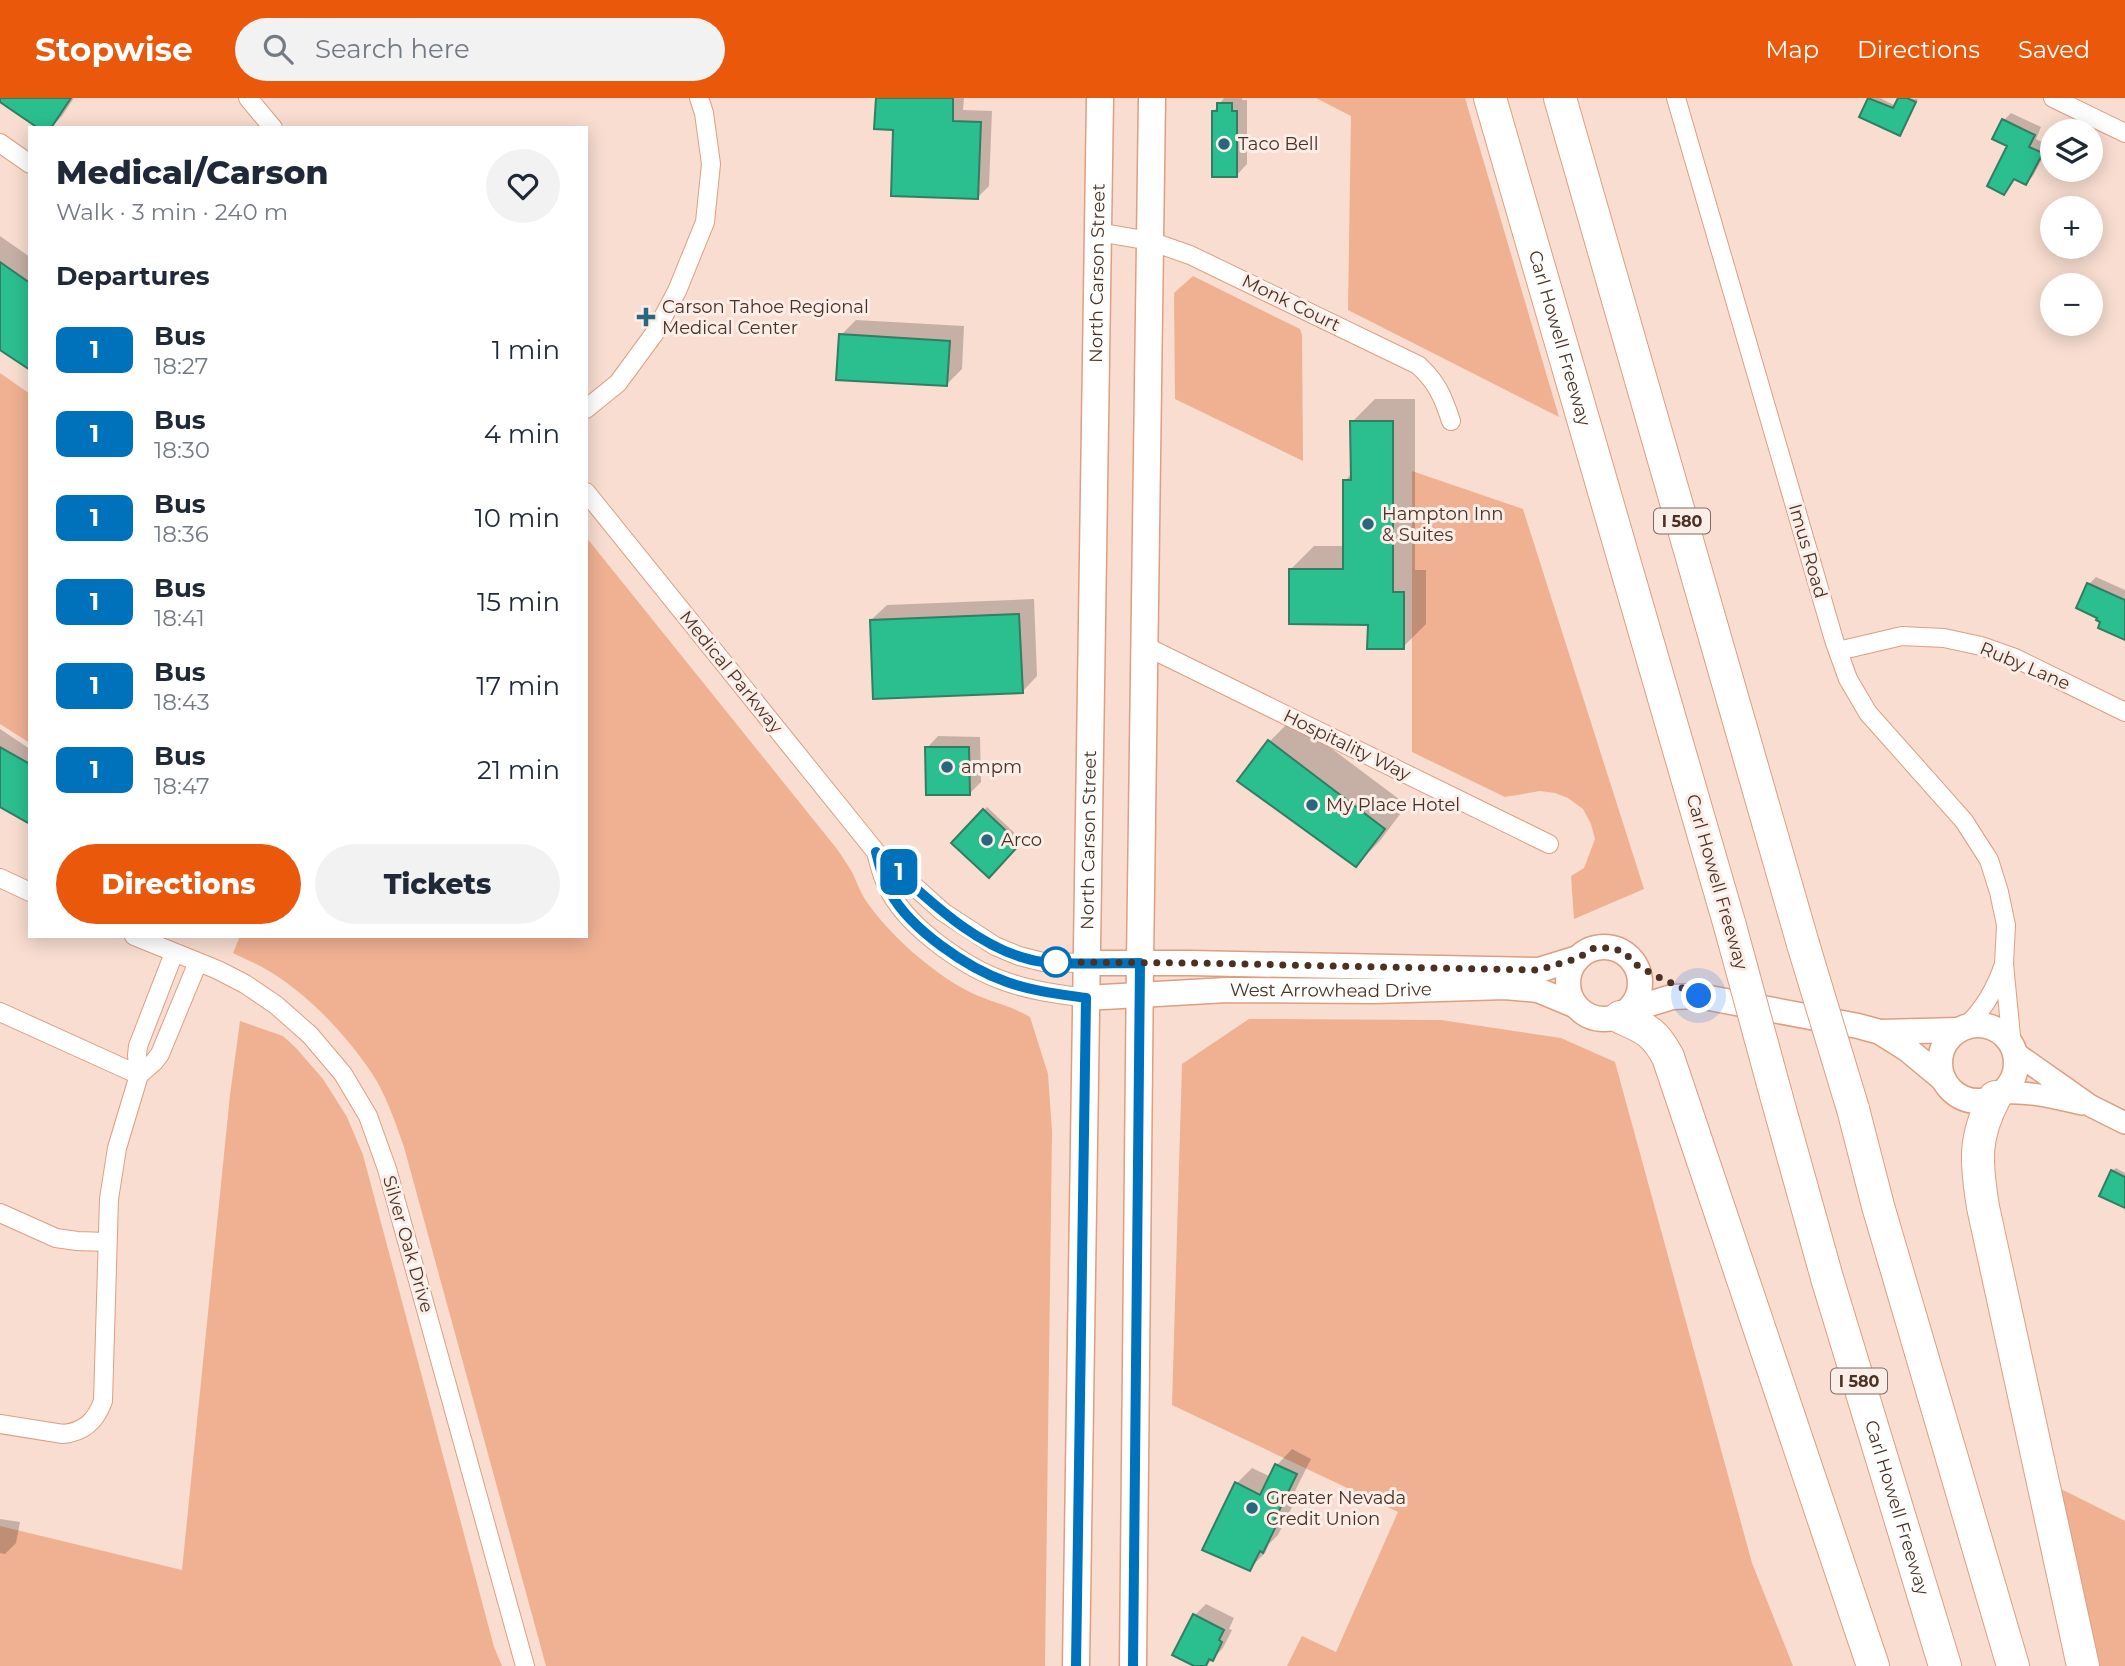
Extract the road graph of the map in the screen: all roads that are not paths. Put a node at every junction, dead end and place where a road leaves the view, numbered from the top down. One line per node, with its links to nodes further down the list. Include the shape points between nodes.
1 (248, 98): 9 (street)
2 (699, 98): 15 (street, via 711,164 705,222 654,334 618,383)
3 (1100, 98): 13 (main road, North Carson Street)
4 (1152, 98): 14 (main road)
5 (1490, 98): 54 (highway, Carl Howell Freeway / I 580, bridge, via 1828,1278)
6 (1560, 98): 55 (highway, I 580, bridge)
7 (1676, 98): 19 (street, Imus Road)
8 (2053, 98): 10 (street)
9 (271, 126)
10 (2125, 133)
11 (0, 143): 12 (street)
12 (28, 163)
13 (1098, 232): 14 (street, Monk Court); 29 (main road, North Carson Street)
14 (1150, 241): 16 (street, Monk Court, via 1214,266 1418,365 1433,378); 18 (main road)
15 (588, 407)
16 (1451, 421)
17 (588, 494): 22 (street, Medical Parkway)
18 (1145, 646): 21 (street, Hospitality Way); 30 (main road)
19 (1838, 651): 20 (street, Ruby Lane, via 1902,636 1944,638 2015,658); 32 (street, Imus Road, via 1868,713 1965,821 1989,860 2006,925)
20 (2125, 712)
21 (1549, 844)
22 (876, 852): 29 (street, Medical Parkway, via 943,912 995,946 1042,962); 35 (street, Medical Parkway, via 889,891 903,912 965,962 1006,982)
23 (0, 878): 24 (street)
24 (28, 891)
25 (139, 938): 26 (street, Silver Oak Drive)
26 (174, 953): 28 (street, Silver Oak Drive); 42 (street, via 138,1046)
27 (1578, 958): 30 (main road, West Arrowhead Drive, via 1527,970); 31 (main road, via 1606,947 1625,953); 36 (main road, via 1567,986)
28 (198, 962): 42 (street, via 160,1054); 50 (street, Silver Oak Drive, via 245,984 310,1035 343,1074 368,1116 391,1183)
29 (1086, 963): 30 (main road, West Arrowhead Drive); 35 (main road, North Carson Street)
30 (1140, 963): 33 (main road)
31 (1635, 964): 34 (main road); 38 (main road, via 1639,994)
32 (2004, 964): 39 (street, Imus Road, via 1986,1003); 41 (street, Imus Road)
33 (1140, 995): 35 (main road, West Arrowhead Drive); 36 (main road, West Arrowhead Drive, via 1505,987 1538,989); 52 (main road)
34 (1699, 996): 38 (main road, via 1672,997); 40 (main road)
35 (1086, 998): 51 (main road, North Carson Street)
36 (1574, 1004): 38 (main road, via 1598,1020)
37 (0, 1012): 42 (street)
38 (1625, 1013): 53 (highway, via 1659,1039 1668,1057)
39 (1963, 1028): 40 (main road); 41 (main road, via 1985,1025 2002,1032); 43 (main road, via 1953,1033 1941,1051)
40 (1880, 1032): 43 (main road)
41 (2013, 1049): 44 (main road, via 2014,1076); 45 (street)
42 (139, 1075): 48 (street, via 117,1148)
43 (1943, 1079): 44 (main road, via 1954,1093 1969,1100)
44 (1998, 1095): 45 (street, via 2036,1094); 56 (highway, via 1987,1111 1977,1147 1978,1175)
45 (2091, 1106): 46 (street)
46 (2125, 1123)
47 (0, 1213): 48 (street, via 56,1238)
48 (107, 1242): 49 (street, via 103,1401 95,1418 81,1430 63,1434)
49 (0, 1424)
50 (525, 1666)
51 (1076, 1666)
52 (1133, 1666)
53 (1873, 1666)
54 (1945, 1666)
55 (2013, 1666)
56 (2083, 1666)

